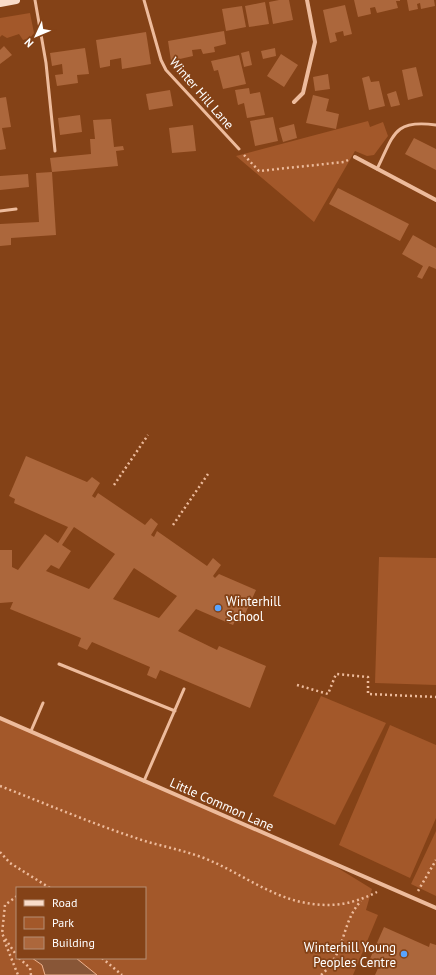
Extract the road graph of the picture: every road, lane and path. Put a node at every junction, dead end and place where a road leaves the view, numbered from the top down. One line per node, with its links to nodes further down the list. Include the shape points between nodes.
1 (16, 0): 5 (street)
2 (35, 0): 9 (lane, via 46,63)
3 (144, 0): 8 (lane, Winter Hill Lane, via 166,70)
4 (307, 0): 6 (street, via 315,47 303,93)
5 (0, 3)
6 (294, 102)
7 (436, 125): 11 (lane, via 420,123 401,127)
8 (239, 149): 10 (path, via 260,171 344,162)
9 (55, 151)
10 (355, 157): 11 (street)
11 (377, 169): 12 (street)
12 (436, 200)
13 (16, 209): 14 (lane)
14 (0, 211)
15 (148, 435): 17 (path)
16 (208, 474): 18 (path)
17 (114, 485)
18 (173, 525)
19 (59, 664): 24 (lane)
20 (297, 685): 22 (path, via 328,694 336,674 368,676 368,694)
21 (184, 689): 24 (lane)
22 (436, 697)
23 (43, 702): 26 (lane)
24 (175, 711): 27 (lane)
25 (0, 718): 26 (street, Little Common Lane)
26 (31, 731): 27 (street, Little Common Lane)
27 (144, 781): 32 (street, Little Common Lane)
28 (0, 786): 34 (path, via 148,842 205,859 275,894 294,900 326,905 353,903)
29 (0, 852): 31 (path, via 10,863)
30 (436, 860): 35 (path)
31 (48, 887)
32 (387, 888): 34 (path); 35 (street, Little Common Lane)
33 (16, 897): 38 (path, via 5,905)
34 (363, 899): 45 (path, via 348,922 338,954)
35 (413, 900): 36 (street, Little Common Lane)
36 (436, 908)
37 (0, 926): 38 (path)
38 (2, 934): 39 (path); 42 (path)
39 (16, 954)
40 (20, 959): 43 (path, via 30,968)
41 (103, 959): 44 (path)
42 (18, 975)
43 (31, 975)
44 (122, 975)
45 (321, 975)

